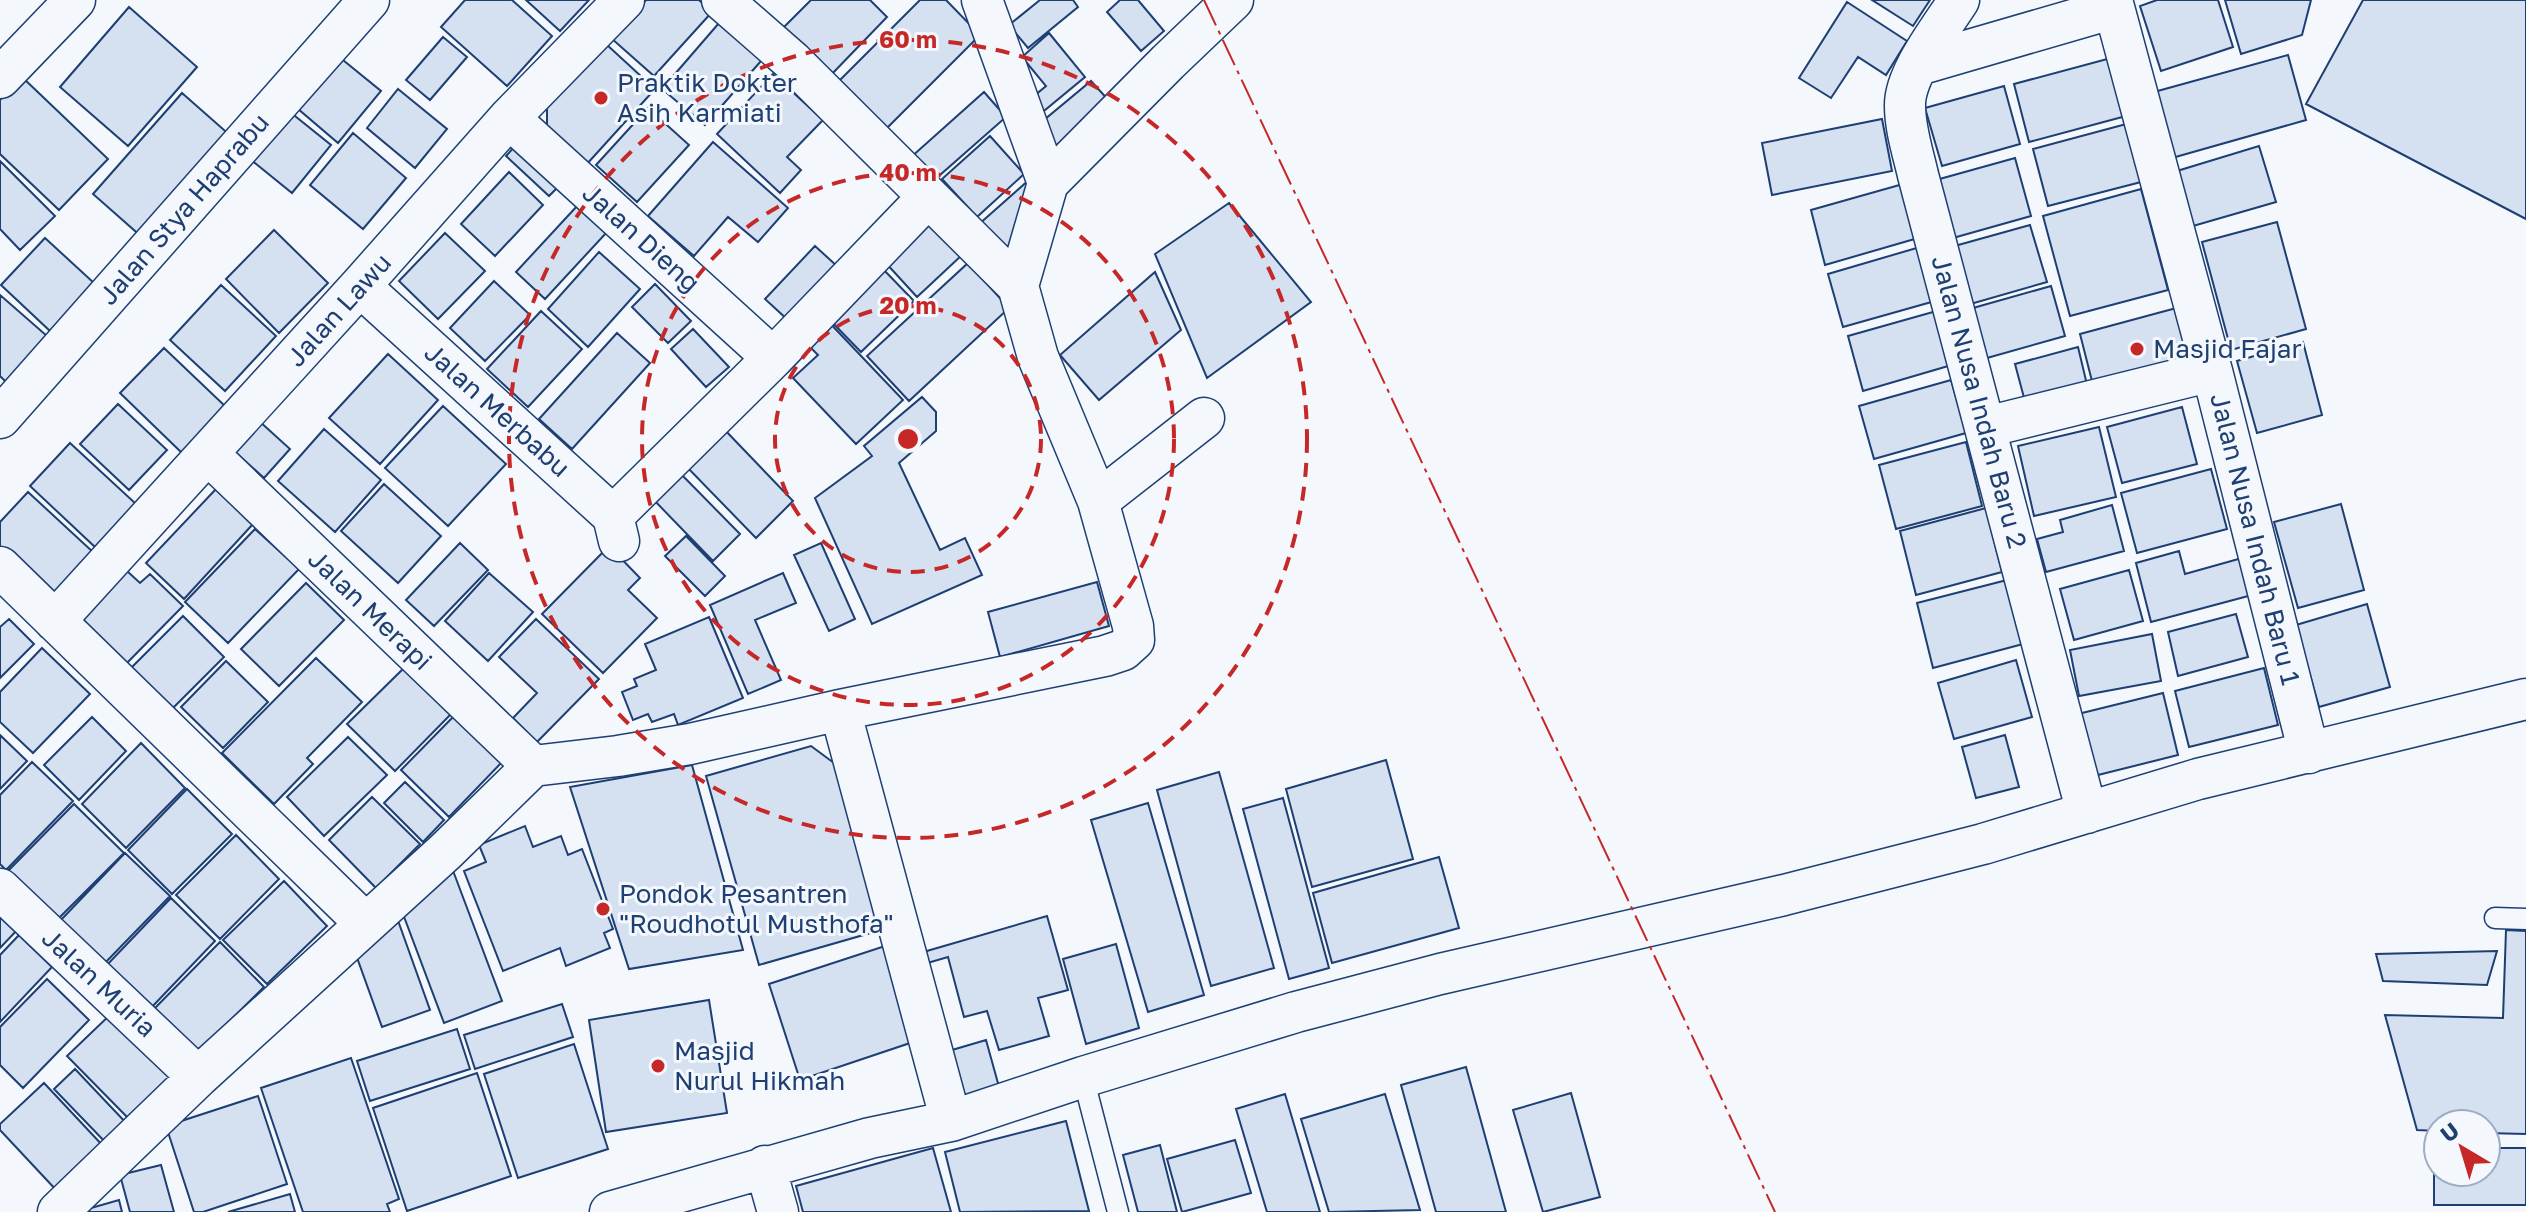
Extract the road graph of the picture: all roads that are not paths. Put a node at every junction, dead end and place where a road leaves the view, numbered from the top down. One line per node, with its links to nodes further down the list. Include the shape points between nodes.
1 (75, 0): 11 (street)
2 (369, 0): 19 (street, Jalan Stya Haprabu)
3 (624, 0): 12 (street, Jalan Lawu)
4 (722, 0): 14 (street, via 792,61)
5 (982, 0): 13 (street)
6 (1233, 0): 9 (street)
7 (1959, 0): 10 (street, Jalan Nusa Indah Baru 2)
8 (2113, 4): 10 (street); 18 (street, Jalan Nusa Indah Baru 1)
9 (1192, 16): 13 (street)
10 (1918, 65): 21 (street, Jalan Nusa Indah Baru 2, via 1904,105 1909,136)
11 (0, 78)
12 (509, 118): 15 (street, Jalan Lawu); 17 (street, Jalan Dieng)
13 (1048, 183): 16 (street)
14 (928, 197): 16 (street); 17 (street)
15 (360, 286): 17 (street, Jalan Merbabu, via 616,529); 22 (street, Jalan Lawu)
16 (1018, 286): 23 (street, via 1038,357)
17 (773, 358)
18 (2212, 371): 21 (street); 28 (street, Jalan Nusa Indah Baru 1)
19 (0, 418)
20 (1204, 418): 23 (street)
21 (1986, 427): 30 (street, Jalan Nusa Indah Baru 2)
22 (208, 454): 25 (street, Jalan Lawu); 29 (street, Jalan Merapi)
23 (1098, 501): 27 (street, via 1133,626 1134,640 1123,650)
24 (0, 567): 25 (street)
25 (55, 621): 34 (street)
26 (2526, 699): 28 (street)
27 (840, 710): 29 (street, via 690,744); 37 (street)
28 (2309, 753): 30 (street)
29 (533, 766): 34 (street)
30 (2087, 813): 36 (street, via 1799,891 1296,1012)
31 (0, 889): 35 (street, Jalan Muria)
32 (2495, 918): 33 (lane)
33 (2526, 919)
34 (365, 923): 35 (street)
35 (198, 1077): 39 (street)
36 (1083, 1077): 37 (street); 42 (lane)
37 (951, 1121): 38 (street)
38 (765, 1166): 40 (street); 41 (street)
39 (58, 1212)
40 (610, 1212)
41 (778, 1212)
42 (1118, 1212)

